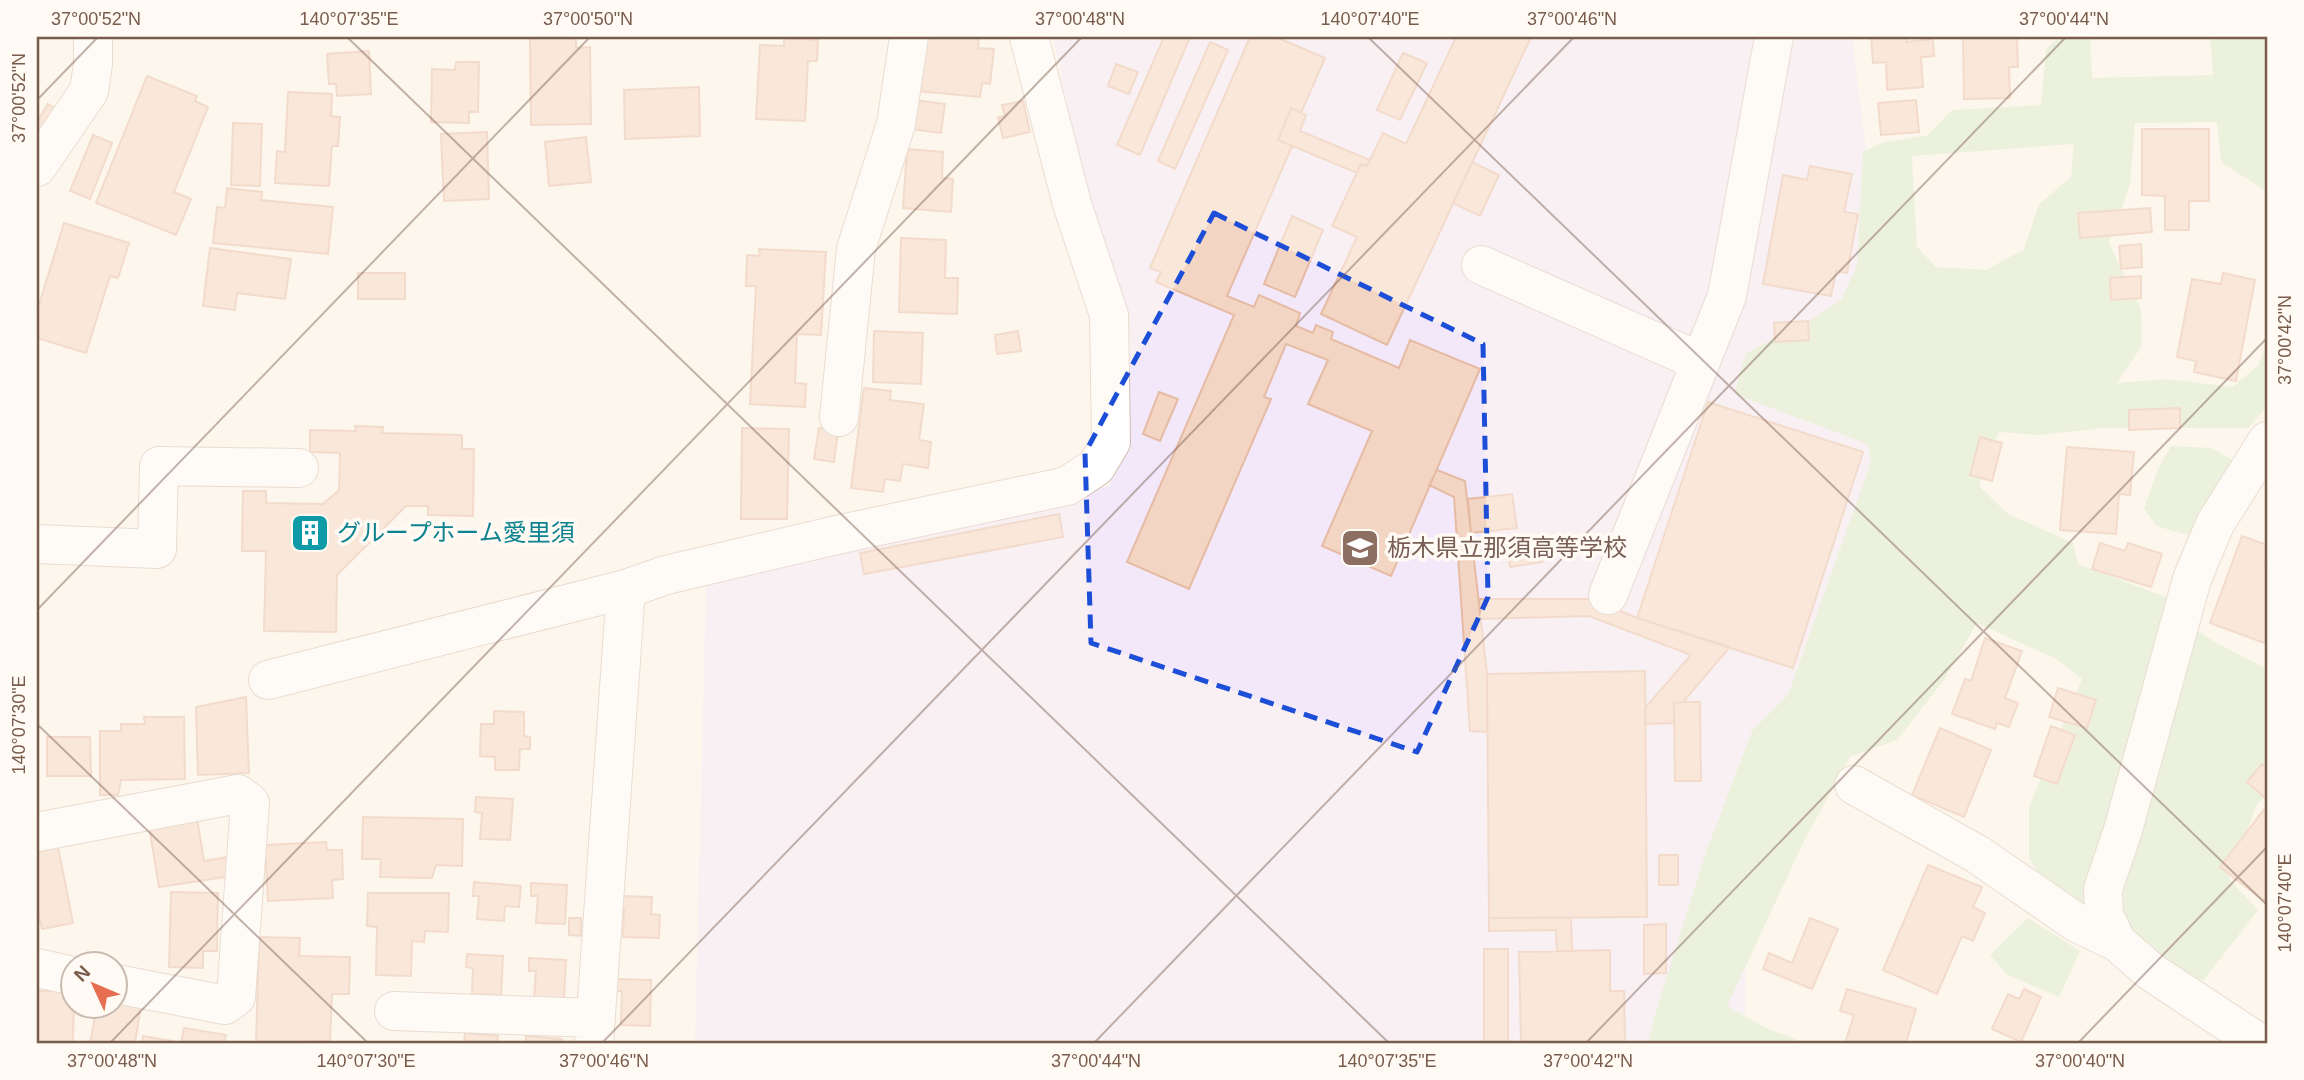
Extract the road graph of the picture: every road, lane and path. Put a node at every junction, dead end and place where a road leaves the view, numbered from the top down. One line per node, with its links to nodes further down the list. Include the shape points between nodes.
1 (93, 37): 5 (street, via 89,91)
2 (909, 37): 8 (street, via 896,124 856,249)
3 (1029, 37): 12 (street, via 1072,204 1109,315 1111,443 1096,467 1067,486 841,534 666,575)
4 (1774, 37): 7 (street, via 1727,296)
5 (37, 167)
6 (1481, 265): 7 (street)
7 (1701, 362): 13 (street)
8 (839, 416)
9 (2267, 441): 17 (street, via 2215,524 2192,579 2103,889 2104,915)
10 (299, 468): 11 (street, via 159,466 157,549)
11 (37, 544)
12 (626, 589): 14 (street); 22 (street)
13 (1608, 595)
14 (268, 680)
15 (1854, 785): 17 (street, via 1977,854 2077,923)
16 (37, 832): 20 (street, via 238,794 250,803 236,997 225,1005)
17 (2117, 942): 23 (street, via 2150,971)
18 (37, 968): 19 (street)
19 (60, 973)
20 (130, 987)
21 (394, 1011): 22 (street)
22 (594, 1031)
23 (2259, 1043)

